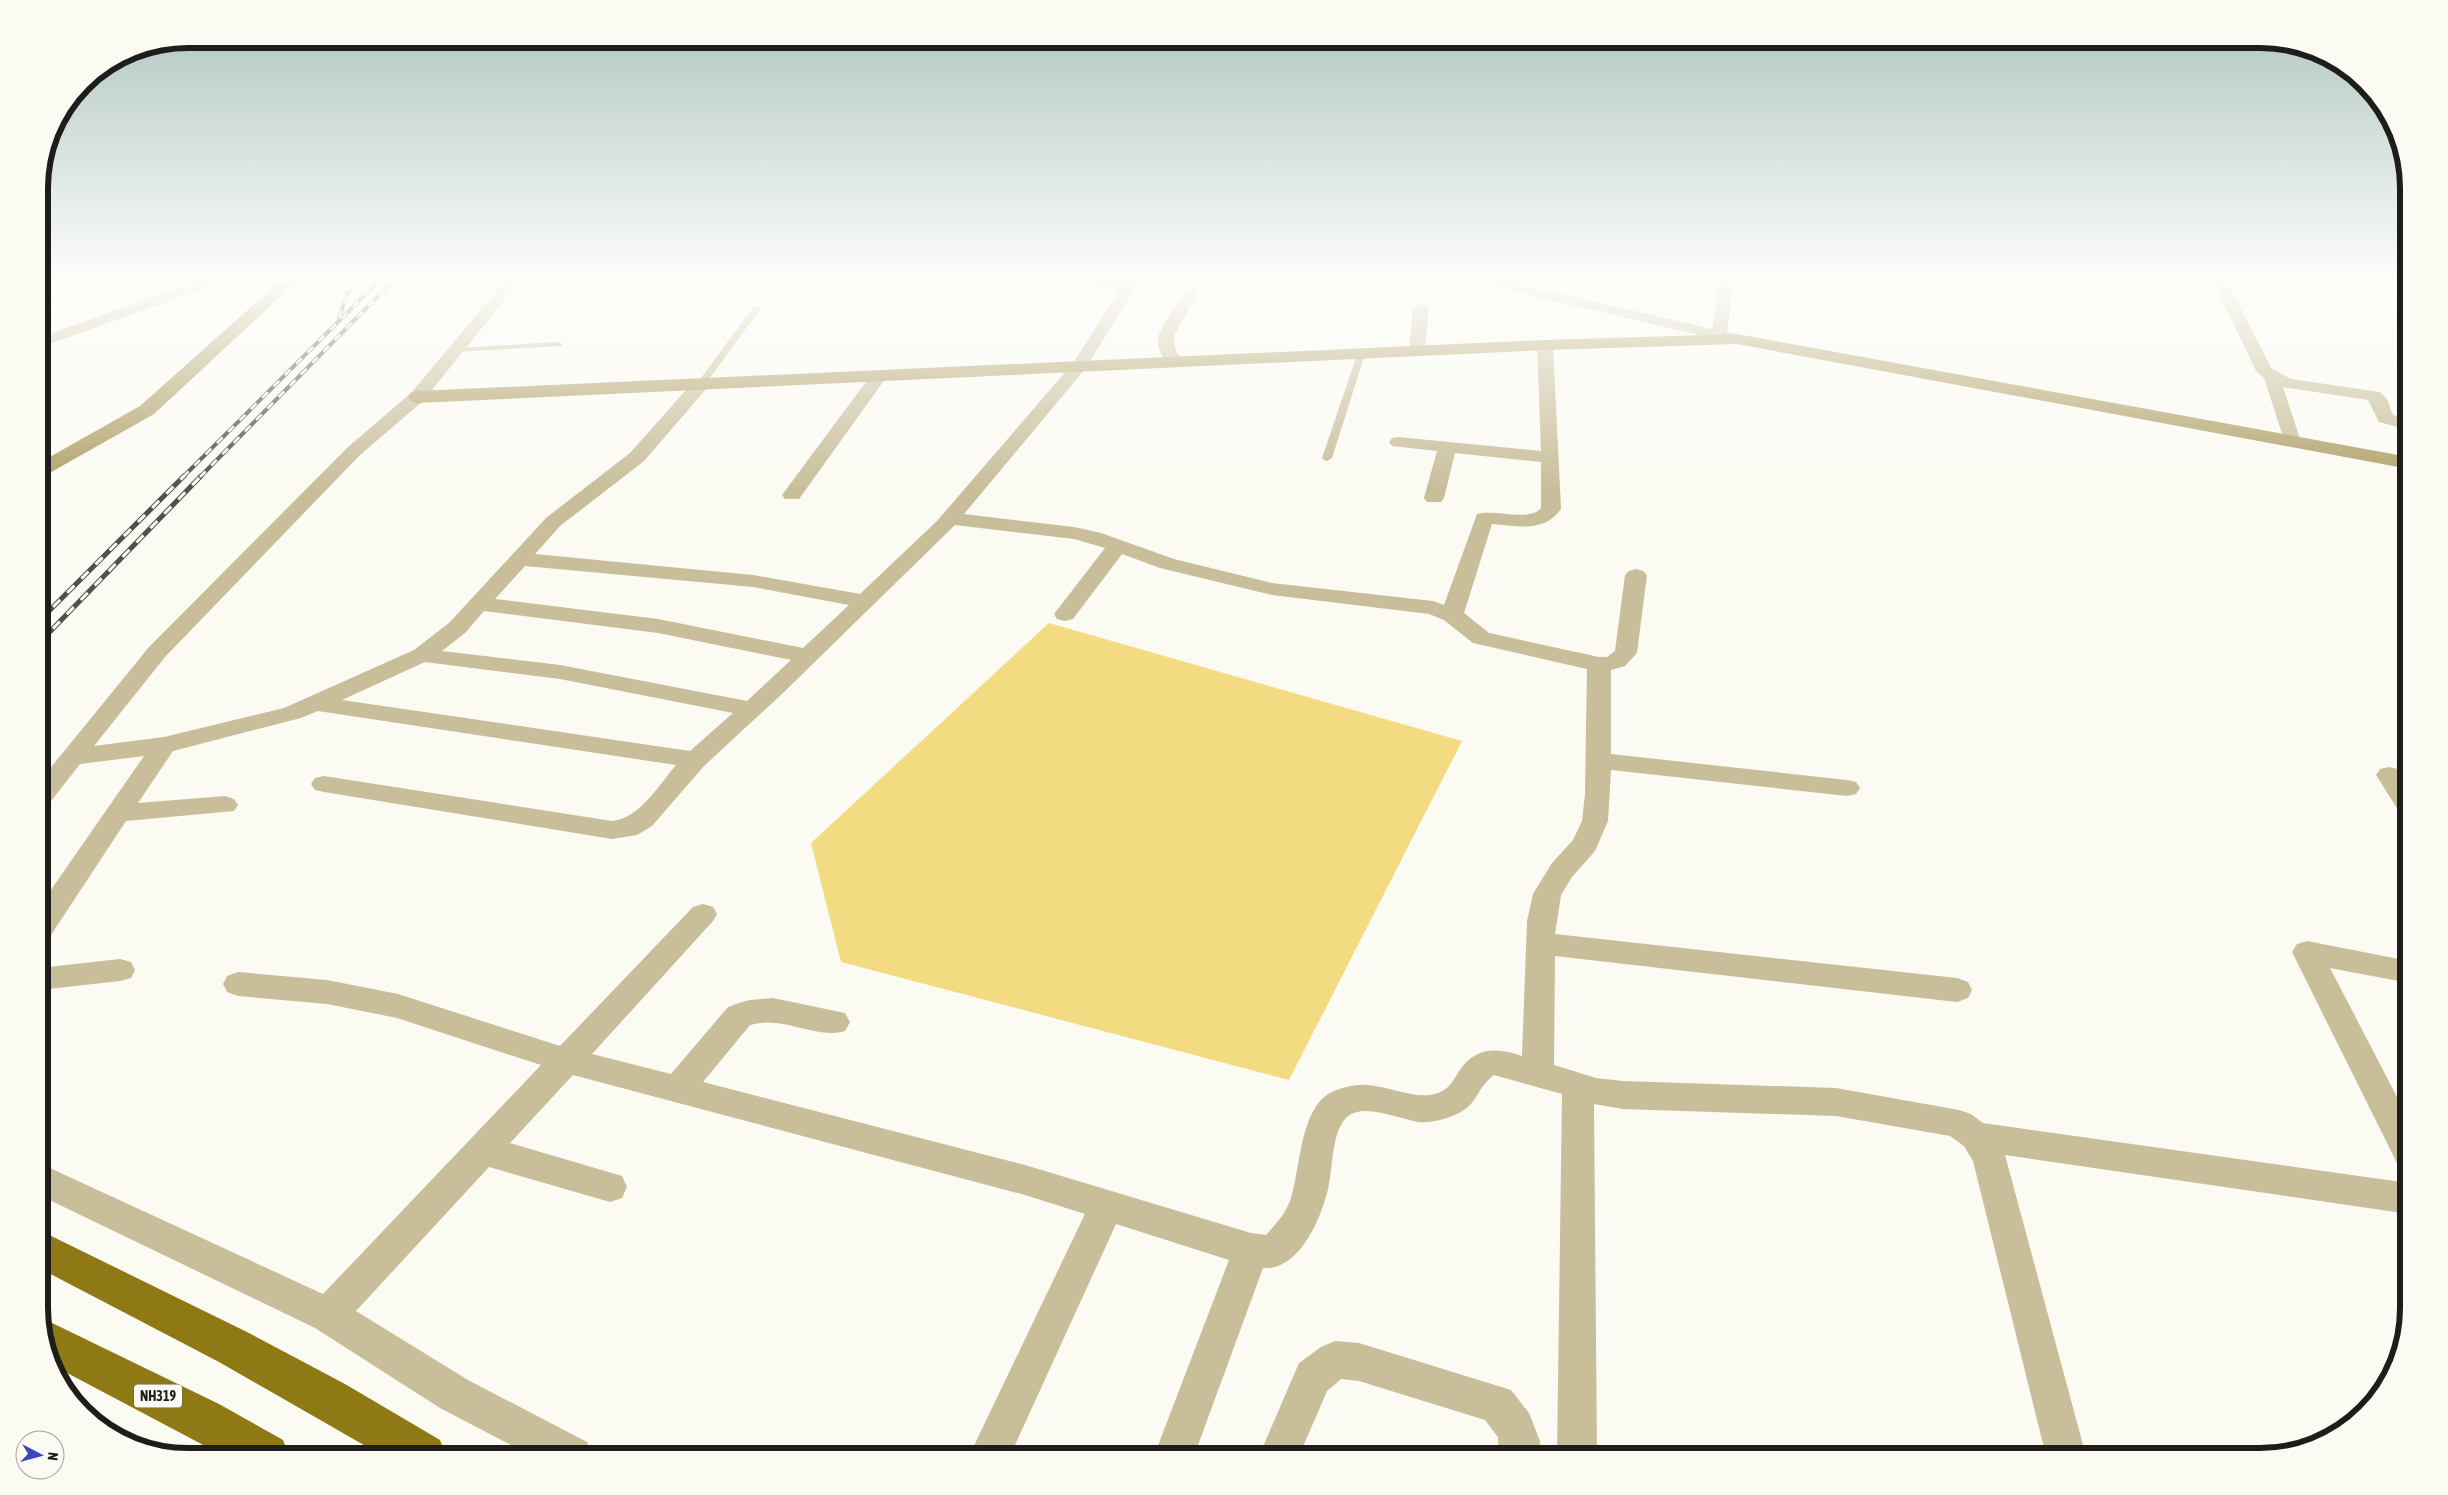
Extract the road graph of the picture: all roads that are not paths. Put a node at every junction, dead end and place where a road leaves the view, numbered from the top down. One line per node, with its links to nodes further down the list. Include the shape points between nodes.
1 (456, 350): 17 (street)
2 (212, 351): 25 (street, via 147,410)
3 (725, 351): 16 (lane)
4 (1089, 351): 13 (street)
5 (1169, 351): 12 (street)
6 (1417, 351): 7 (street); 11 (street)
7 (1422, 351)
8 (1545, 351): 22 (street)
9 (1802, 351): 20 (street)
10 (2254, 351): 15 (street, via 2264,371)
11 (1362, 354): 12 (street); 23 (lane)
12 (1174, 362): 13 (street)
13 (1079, 366): 14 (street); 28 (street)
14 (880, 375): 16 (street); 26 (street)
15 (2272, 378): 18 (street, via 2374,396 2386,418); 20 (street)
16 (701, 384): 17 (street); 30 (street, via 637,457 553,522)
17 (417, 397): 42 (street, via 354,451 158,652)
18 (2400, 422)
19 (1398, 442): 21 (street)
20 (2292, 442): 24 (street)
21 (1447, 447): 22 (street); 27 (street)
22 (1550, 457): 35 (street, via 1551,510 1548,516 1528,521 1484,518)
23 (1327, 458)
24 (2400, 461)
25 (48, 467)
26 (792, 495)
27 (1434, 498)
28 (950, 518): 29 (street, via 1074,533); 32 (street)
29 (1118, 545): 34 (street); 35 (street, via 1167,564 1272,589 1414,605)
30 (519, 559): 32 (street, via 753,581); 33 (street)
31 (1636, 574): 38 (street, via 1626,653 1612,664)
32 (865, 601): 37 (street)
33 (478, 604): 36 (street, via 457,628); 37 (street, via 658,626)
34 (1065, 614)
35 (1452, 615): 38 (street, via 1481,638)
36 (422, 655): 39 (street); 40 (street, via 560,672)
37 (807, 656): 40 (street)
38 (1599, 664): 44 (street)
39 (316, 703): 41 (street, via 256,724); 43 (street)
40 (751, 709): 43 (street)
41 (164, 745): 42 (street); 51 (street)
42 (75, 756): 47 (street)
43 (695, 760): 46 (street, via 643,820 628,829 612,830)
44 (1598, 761): 48 (street); 54 (street, via 1595,821 1585,844 1562,870 1547,894)
45 (2389, 774): 49 (street)
46 (324, 784)
47 (48, 788)
48 (1848, 788)
49 (2400, 792)
50 (225, 805): 51 (street)
51 (118, 813): 53 (street)
52 (702, 914): 61 (street)
53 (48, 917)
54 (1540, 942): 59 (street); 62 (street)
55 (120, 970): 57 (street)
56 (2400, 970): 65 (street, via 2307,952)
57 (48, 978)
58 (238, 984): 61 (street, via 327,992 398,1006)
59 (1957, 990)
60 (834, 1022): 64 (street, via 766,1009 738,1016)
61 (564, 1060): 64 (street); 67 (street)
62 (1538, 1074): 63 (street); 72 (street, via 1498,1062 1484,1064 1460,1096 1443,1106 1418,1107 1357,1099 1342,1103 1328,1117 1300,1219 1288,1238 1273,1252)
63 (1578, 1086): 66 (street, via 1623,1095 1836,1102 1959,1124); 83 (street)
64 (677, 1090): 71 (street, via 1025,1180)
65 (2400, 1135)
66 (1976, 1136): 70 (street); 84 (street, via 1989,1157)
67 (482, 1150): 69 (street); 74 (street)
68 (48, 1182): 74 (street)
69 (610, 1188)
70 (2400, 1197)
71 (1107, 1205): 72 (street); 79 (street)
72 (1251, 1250): 80 (street)
73 (48, 1252): 77 (highway, via 215,1336)
74 (328, 1315): 78 (street, via 454,1394)
75 (52, 1343): 76 (highway, NH319)
76 (253, 1448)
77 (411, 1448)
78 (558, 1448)
79 (994, 1448)
80 (1177, 1448)
81 (1282, 1448): 82 (street, via 1313,1377 1335,1360 1359,1362 1497,1404 1513,1421)
82 (1520, 1448)
83 (1577, 1448)
84 (2064, 1448)

